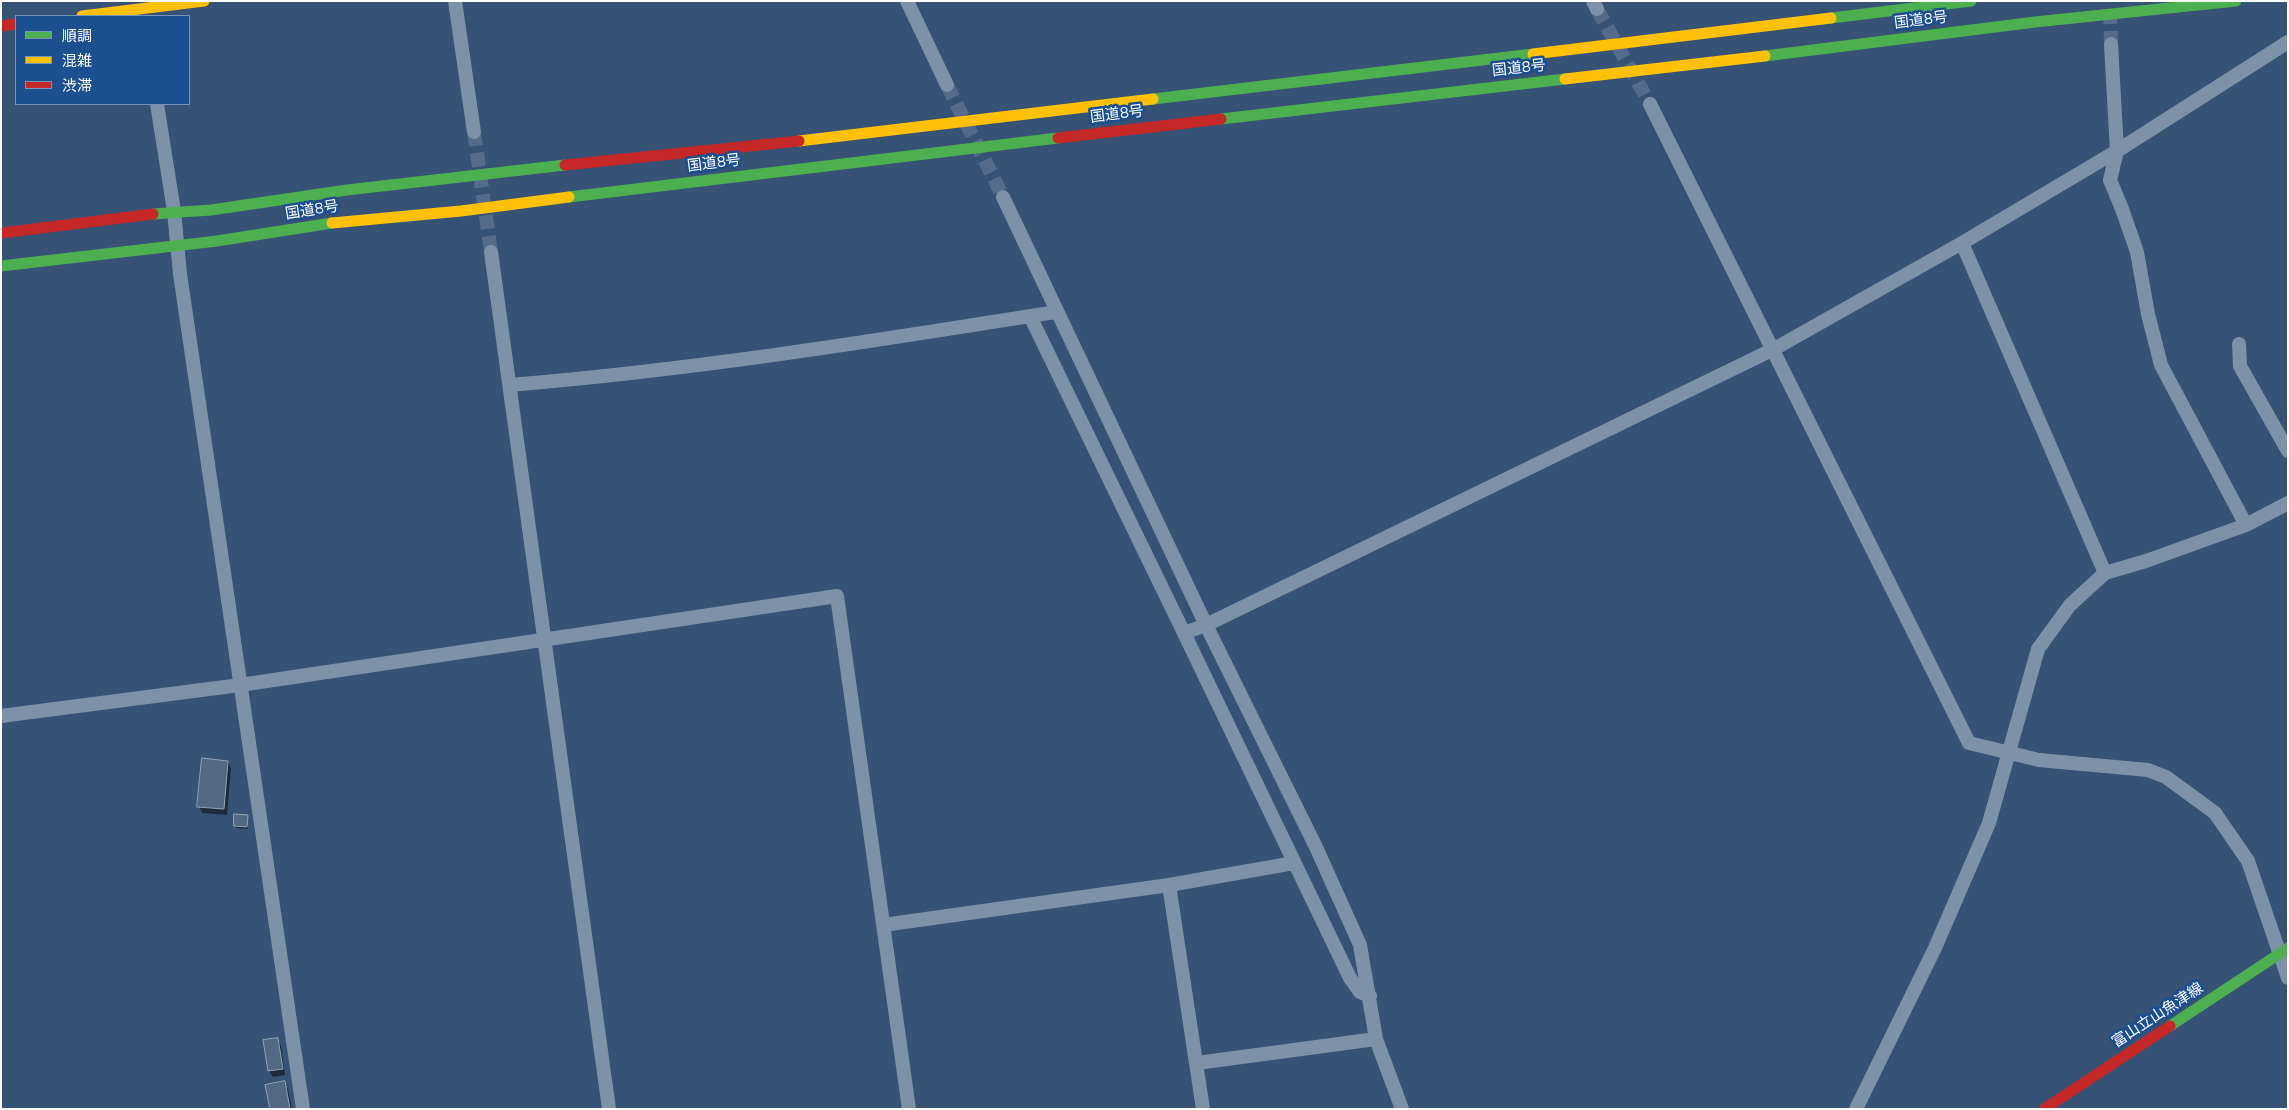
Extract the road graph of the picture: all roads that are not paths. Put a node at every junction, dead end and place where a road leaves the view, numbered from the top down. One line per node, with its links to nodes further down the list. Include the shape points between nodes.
1 (204, 1): 6 (main road)
2 (455, 1): 15 (street)
3 (907, 1): 12 (street)
4 (1971, 1): 18 (main road, 国道8号, via 769,145 490,172 211,210)
5 (2236, 1): 21 (main road, 国道8号, via 1322,106 462,211 349,220)
6 (142, 9): 7 (main road)
7 (91, 15)
8 (15, 24): 9 (main road)
9 (1, 26)
10 (2288, 42): 16 (street)
11 (2111, 44): 16 (street)
12 (947, 85)
13 (1650, 104): 27 (street)
14 (157, 105): 18 (street)
15 (474, 132)
16 (2117, 151): 20 (street); 31 (street, via 2110,180 2137,252 2161,365)
17 (1003, 197): 24 (street)
18 (174, 211): 19 (main road, 国道8号); 21 (street)
19 (1, 233)
20 (1962, 243): 27 (street); 32 (street)
21 (177, 245): 23 (main road, 国道8号); 36 (street)
22 (491, 252): 28 (street)
23 (1, 266)
24 (1056, 312): 25 (street); 33 (street)
25 (1030, 316): 28 (street, via 893,339 623,376); 34 (street)
26 (2239, 344): 29 (street, via 2240,366)
27 (1774, 349): 33 (street); 38 (street, via 1970,743)
28 (510, 385): 35 (street)
29 (2288, 451)
30 (2288, 503): 31 (street)
31 (2246, 525): 32 (street)
32 (2105, 573): 38 (street, via 2070,605 2038,649)
33 (1206, 625): 34 (street); 44 (street, via 1316,847 1360,945)
34 (1184, 633): 39 (street)
35 (543, 638): 36 (street); 41 (street, via 837,596); 48 (street)
36 (240, 685): 37 (street); 47 (street)
37 (1, 716)
38 (2010, 754): 42 (street, via 2039,760 2148,770 2166,777 2215,813 2248,861); 52 (street, via 1989,823 1935,948)
39 (1294, 863): 40 (street); 44 (street, via 1350,978 1360,992)
40 (1169, 885): 41 (street); 46 (street)
41 (882, 925): 49 (street)
42 (2283, 951): 43 (street); 53 (main road, 富山立山魚津線)
43 (2288, 978)
44 (1370, 996): 45 (street)
45 (1376, 1039): 46 (street); 51 (street)
46 (1197, 1063): 50 (street)
47 (303, 1109)
48 (610, 1109)
49 (908, 1109)
50 (1203, 1109)
51 (1402, 1109)
52 (1856, 1109)
53 (2044, 1109)

